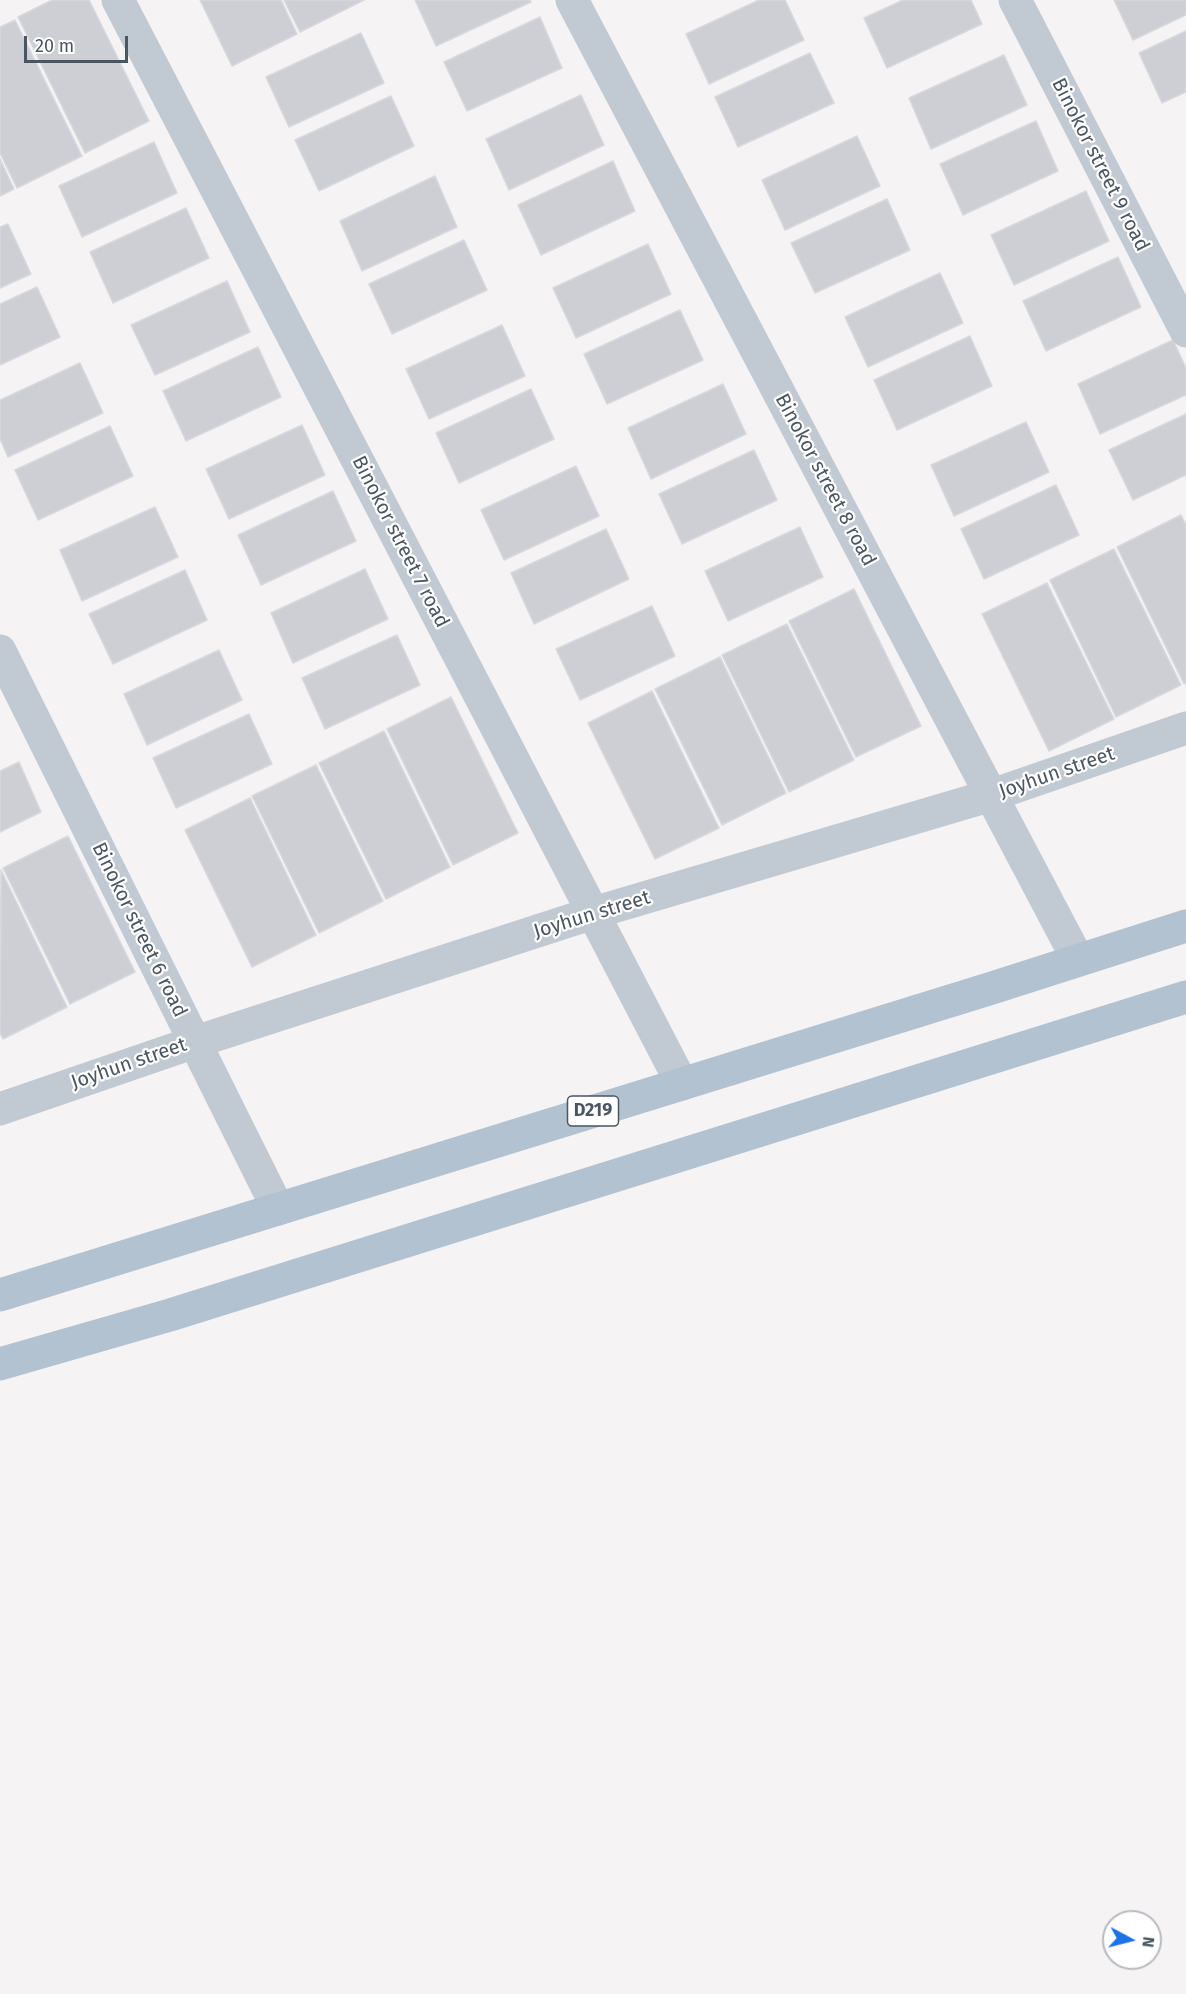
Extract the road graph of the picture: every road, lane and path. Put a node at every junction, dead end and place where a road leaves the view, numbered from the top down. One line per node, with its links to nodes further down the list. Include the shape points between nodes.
1 (118, 0): 8 (street, Binokor street 7 road)
2 (572, 0): 7 (street, Binokor street 8 road)
3 (1015, 0): 4 (street, Binokor street 9 road)
4 (1186, 331)
5 (0, 651): 12 (street, Binokor street 6 road)
6 (1186, 728): 7 (street, Joyhun street)
7 (992, 795): 8 (street, Joyhun street); 10 (street, Binokor street 8 road)
8 (593, 913): 12 (street, Joyhun street); 13 (street, Binokor street 7 road)
9 (1186, 926): 10 (main road, D219)
10 (1078, 960): 13 (main road, D219)
11 (1186, 998): 17 (main road, via 170,1315)
12 (195, 1042): 14 (street, Joyhun street); 15 (street, Binokor street 6 road)
13 (682, 1084): 15 (main road, D219)
14 (0, 1109)
15 (278, 1209): 16 (main road, D219)
16 (0, 1295)
17 (0, 1364)

